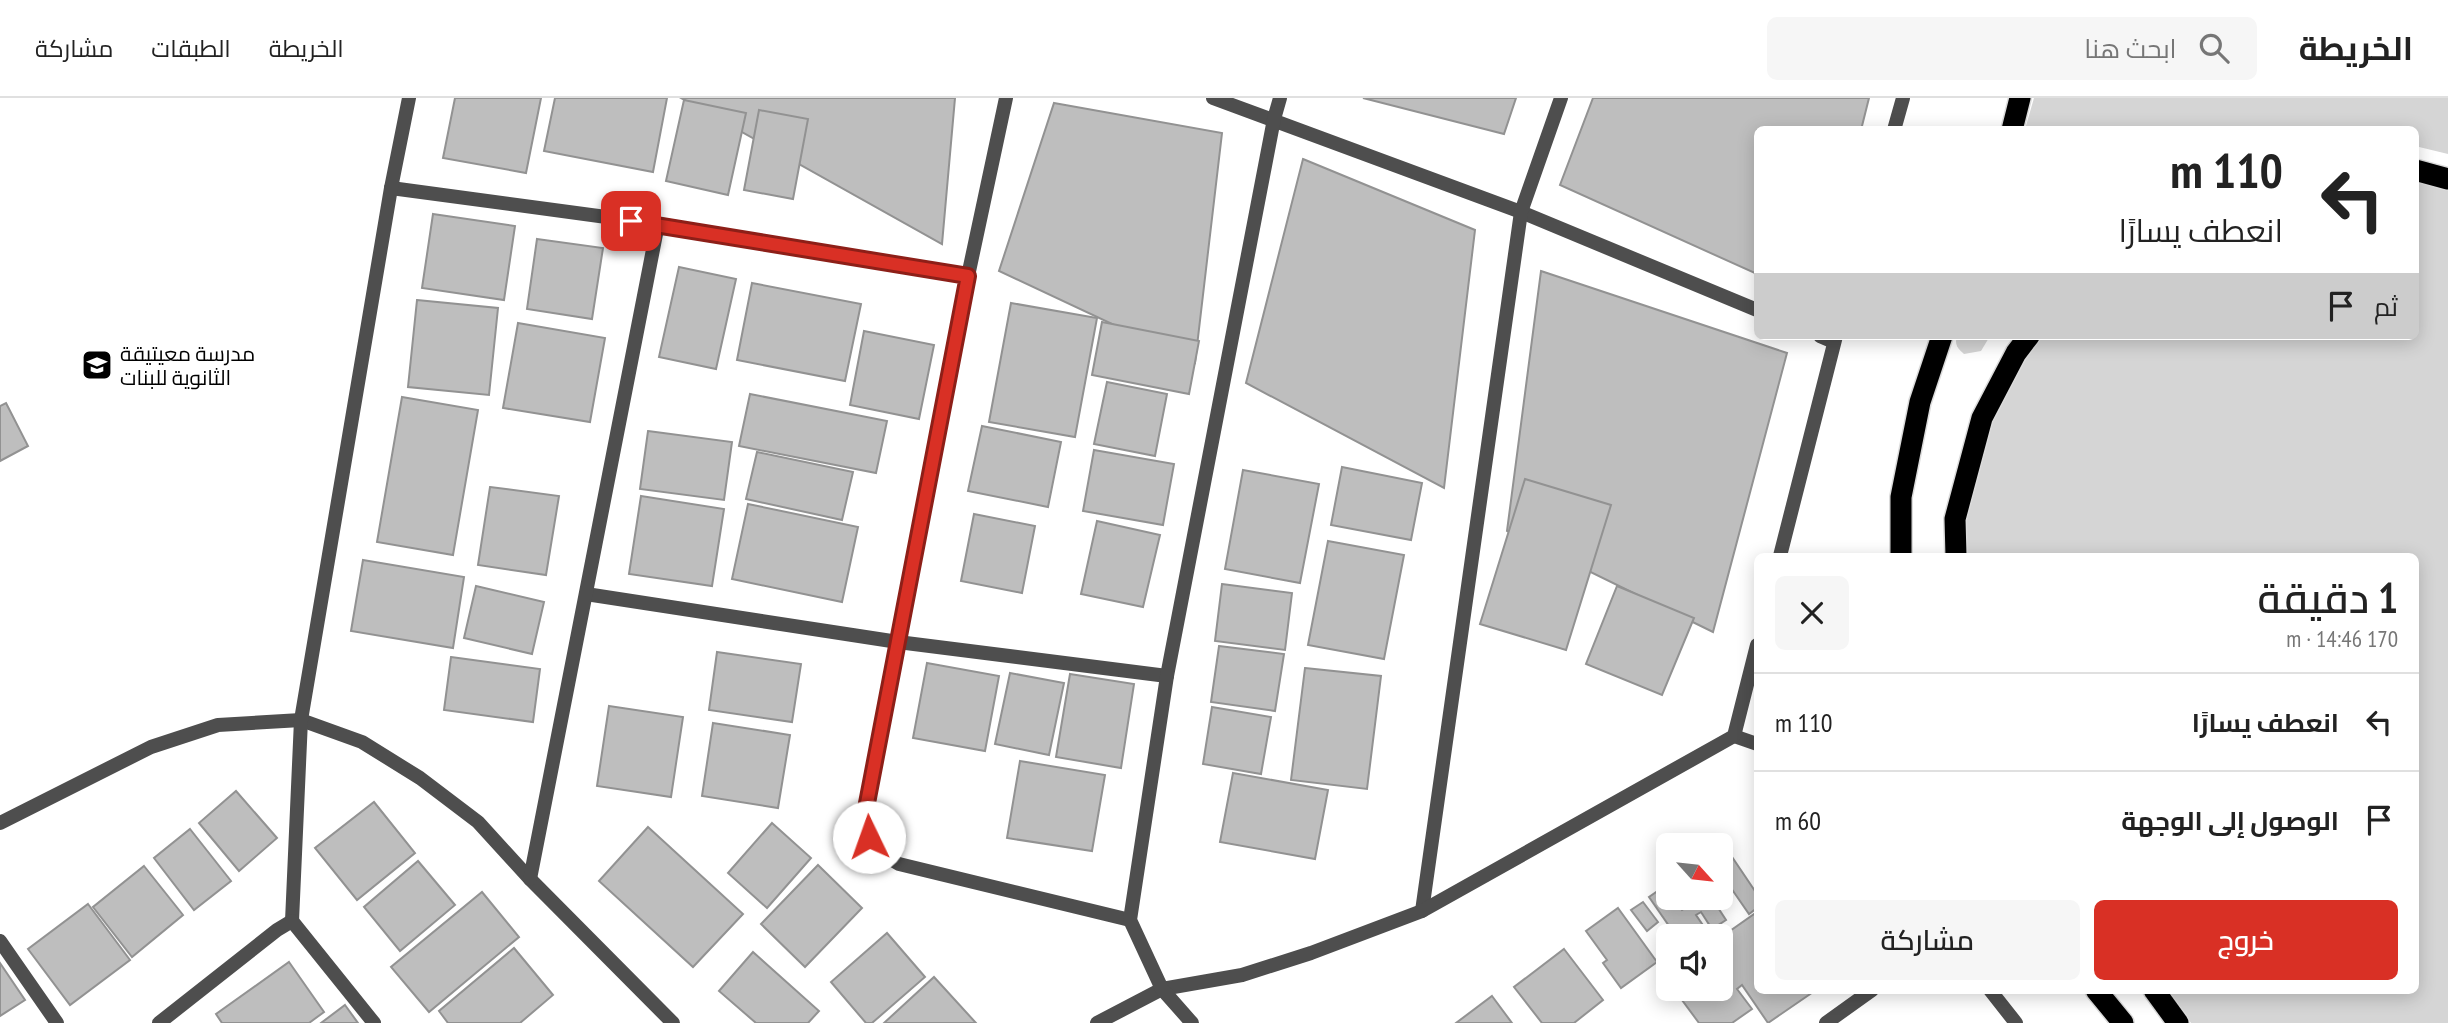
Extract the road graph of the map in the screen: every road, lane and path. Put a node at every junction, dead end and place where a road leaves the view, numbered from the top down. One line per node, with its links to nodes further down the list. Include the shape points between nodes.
1 (409, 98): 13 (street)
2 (1006, 98): 16 (street)
3 (1213, 98): 8 (street)
4 (1280, 98): 8 (street)
5 (1561, 98): 14 (street)
6 (1903, 98): 9 (street)
7 (2020, 98): 10 (highway)
8 (1274, 120): 14 (street); 27 (street)
9 (1895, 126)
10 (2012, 126)
11 (2419, 171): 12 (highway)
12 (2448, 179)
13 (391, 188): 15 (street); 28 (street)
14 (1521, 212): 17 (street); 33 (street)
15 (658, 224): 16 (street); 24 (street)
16 (968, 276): 25 (street)
17 (1754, 309)
18 (1830, 340): 21 (street)
19 (1941, 340): 22 (highway, via 1920,402 1901,497)
20 (2026, 340): 23 (highway, via 1982,418 1955,519)
21 (1781, 553)
22 (1901, 553)
23 (1956, 553)
24 (586, 594): 25 (street); 32 (street)
25 (898, 642): 27 (street); 34 (street, via 863,824 875,850 899,864)
26 (1754, 657): 29 (street)
27 (1167, 676): 34 (street)
28 (300, 720): 31 (street, via 218,725 151,747); 32 (street, via 362,742 420,778 478,822); 35 (street)
29 (1734, 736): 30 (street); 33 (street)
30 (1754, 743)
31 (0, 823)
32 (530, 879): 45 (street)
33 (1422, 911): 37 (street, via 1242,975)
34 (1130, 920): 37 (street)
35 (292, 921): 43 (street); 44 (street)
36 (0, 941): 42 (street)
37 (1163, 989): 46 (street); 47 (street)
38 (1866, 994): 48 (street)
39 (1993, 994): 49 (street)
40 (2099, 994): 50 (highway)
41 (2157, 994): 51 (highway)
42 (57, 1023)
43 (159, 1023)
44 (374, 1023)
45 (673, 1023)
46 (1097, 1023)
47 (1192, 1023)
48 (1826, 1023)
49 (2016, 1023)
50 (2123, 1023)
51 (2178, 1023)

